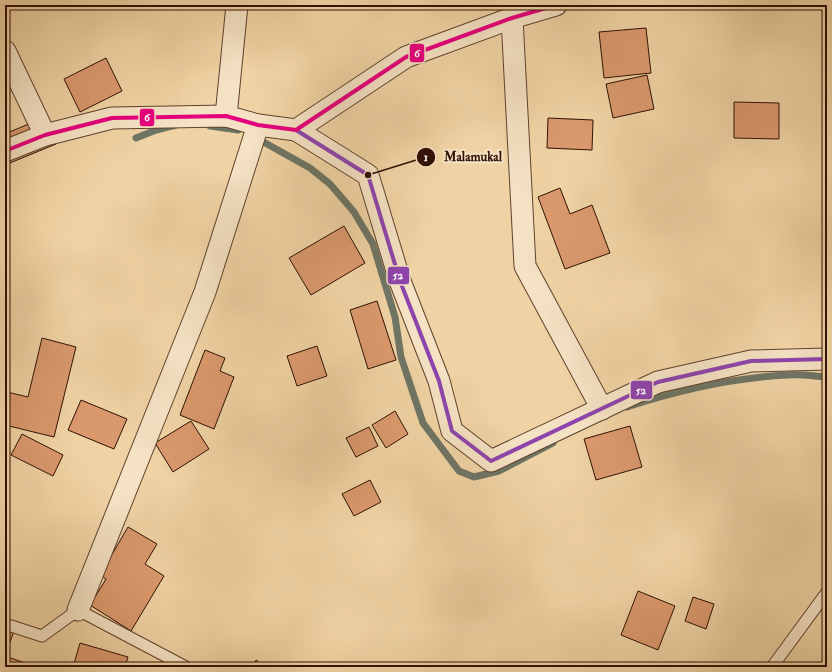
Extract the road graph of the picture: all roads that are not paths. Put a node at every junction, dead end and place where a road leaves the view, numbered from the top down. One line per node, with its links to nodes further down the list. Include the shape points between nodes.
1 (237, 5): 5 (street)
2 (556, 5): 3 (street)
3 (512, 18): 7 (street, via 406,57); 11 (street, via 525,266)
4 (5, 51): 8 (street)
5 (226, 116): 6 (street); 8 (street, via 112,118)
6 (258, 125): 7 (street); 13 (street, via 205,292)
7 (296, 130): 11 (street, via 368,175 400,280 439,381 452,430 491,462)
8 (45, 135): 9 (street)
9 (5, 151)
10 (827, 360): 11 (street, via 751,361 658,382)
11 (602, 409)
12 (827, 592): 16 (lane)
13 (78, 610): 14 (lane, via 42,636); 15 (lane)
14 (5, 624)
15 (186, 667)
16 (772, 667)

